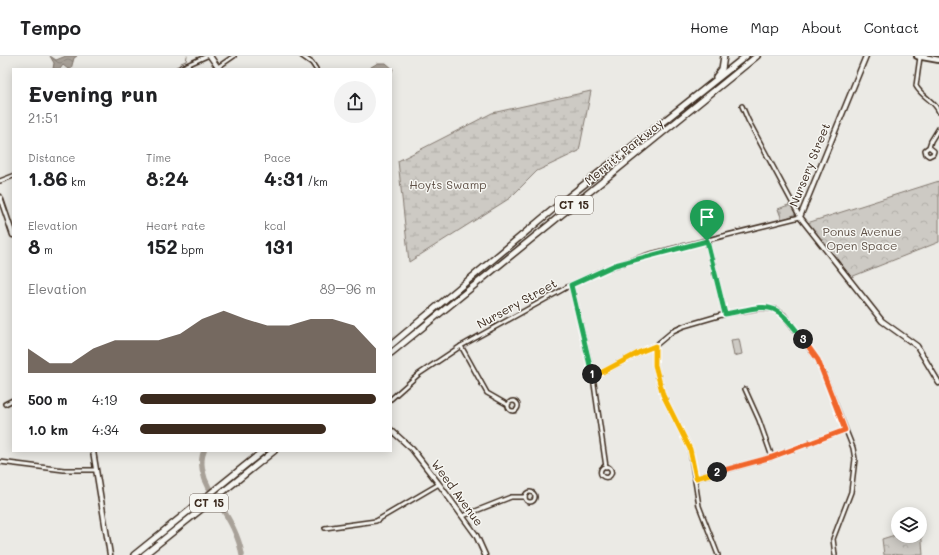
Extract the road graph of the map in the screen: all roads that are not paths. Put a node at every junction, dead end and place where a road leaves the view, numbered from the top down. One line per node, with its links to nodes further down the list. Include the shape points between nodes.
1 (209, 56): 10 (street); 11 (street)
2 (234, 56): 11 (street)
3 (302, 56): 12 (street)
4 (724, 56): 13 (highway, via 722,69)
5 (746, 56): 13 (highway, Merritt Parkway / CT 15)
6 (756, 56): 29 (highway, Merritt Parkway / CT 15)
7 (866, 56): 21 (street, Nursery Street)
8 (919, 56): 9 (main road); 15 (street, via 916,86)
9 (939, 60)
10 (180, 68)
11 (218, 68)
12 (315, 68)
13 (703, 90): 26 (highway, Merritt Parkway / CT 15, via 557,206)
14 (742, 106): 21 (street)
15 (939, 112)
16 (939, 128): 17 (street)
17 (929, 147)
18 (12, 176): 19 (street)
19 (0, 181)
20 (0, 197): 22 (street)
21 (800, 217): 23 (street, Nursery Street); 31 (street, via 882,321 917,346)
22 (12, 232)
23 (707, 241): 24 (street, Nursery Street, via 615,265); 25 (street)
24 (571, 285): 27 (street, Nursery Street); 30 (street)
25 (725, 314): 28 (street, via 672,331); 37 (street, via 768,307 775,308 784,315 818,360)
26 (392, 344)
27 (461, 346): 33 (street, Nursery Street, via 419,374); 36 (street, via 488,393)
28 (655, 346): 30 (street); 46 (street, via 655,365 663,395 690,449)
29 (392, 352)
30 (593, 377): 44 (street)
31 (939, 384)
32 (745, 389): 42 (street)
33 (392, 398)
34 (12, 400): 35 (street)
35 (5, 404)
36 (508, 405)
37 (845, 430): 42 (street); 56 (street, via 853,448 854,474 851,492 833,539)
38 (392, 431): 47 (street, Weed Avenue, via 408,445)
39 (93, 452): 45 (street)
40 (262, 452): 52 (highway, CT 15)
41 (273, 452): 53 (highway, CT 15)
42 (772, 457): 46 (street)
43 (0, 462): 45 (street, via 64,470)
44 (606, 467)
45 (96, 470): 51 (street)
46 (696, 478): 55 (street, via 699,506)
47 (439, 484): 49 (street, Weed Avenue); 50 (street, via 376,521)
48 (525, 497): 49 (street, via 511,497)
49 (463, 516): 54 (street, Weed Avenue)
50 (324, 528)
51 (110, 555)
52 (134, 555)
53 (144, 555)
54 (485, 555)
55 (718, 555)
56 (835, 555)

